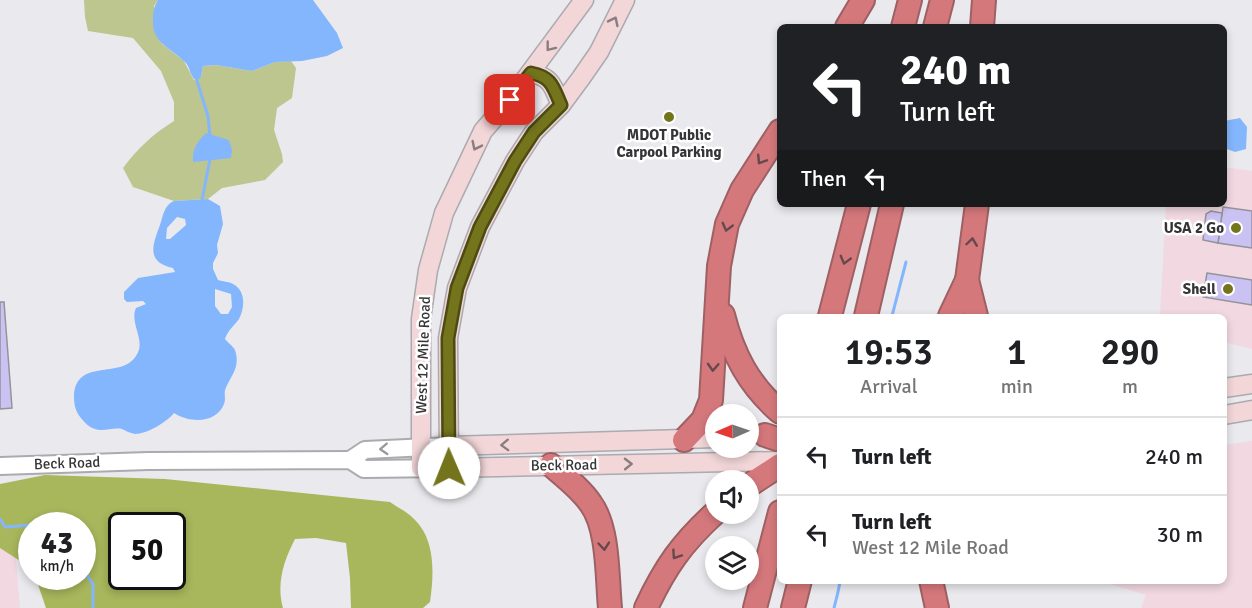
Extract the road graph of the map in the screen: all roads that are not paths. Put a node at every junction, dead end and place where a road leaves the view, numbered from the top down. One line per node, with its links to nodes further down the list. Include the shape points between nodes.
1 (584, 0): 11 (main road, West 12 Mile Road, one-way to 11)
2 (625, 0): 12 (main road, West 12 Mile Road, one-way to 2, via 599,52)
3 (863, 0): 7 (highway)
4 (910, 0): 8 (highway)
5 (942, 0): 9 (highway)
6 (984, 0): 10 (highway)
7 (849, 24)
8 (904, 24)
9 (936, 24)
10 (982, 24)
11 (531, 73): 12 (main road, via 549,79); 31 (main road, West 12 Mile Road, one-way to 31, via 483,131 444,213 429,270 422,319)
12 (561, 105): 30 (main road, West 12 Mile Road, via 534,132 515,161 480,227 457,288 448,338)
13 (777, 135): 17 (highway, one-way to 17, via 742,190 727,224)
14 (858, 207): 19 (highway, one-way to 19)
15 (891, 207): 20 (highway)
16 (977, 207): 18 (highway, one-way to 16)
17 (719, 266): 25 (highway, via 721,308 730,344 751,381); 29 (highway, one-way to 29, via 711,400 703,420)
18 (967, 280): 21 (highway); 22 (highway)
19 (831, 314)
20 (866, 314)
21 (951, 314)
22 (976, 314)
23 (1252, 384): 24 (main road)
24 (1227, 388)
25 (775, 408)
26 (1252, 410): 27 (main road)
27 (1227, 414)
28 (705, 439): 29 (main road, Beck Road)
29 (684, 440): 30 (main road, Beck Road, one-way to 30)
30 (448, 446): 31 (street, Beck Road); 37 (main road, West 12 Mile Road)
31 (421, 447): 33 (street, Beck Road, one-way to 33, via 364,450); 36 (main road, West 12 Mile Road)
32 (777, 457): 38 (highway)
33 (350, 460): 35 (street, Beck Road); 36 (street, Beck Road, via 364,469)
34 (551, 465): 37 (main road, Beck Road); 38 (main road, Beck Road, one-way to 38); 44 (highway, one-way to 44, via 593,505 603,530)
35 (0, 466)
36 (421, 468): 37 (street, Beck Road)
37 (449, 468)
38 (764, 472)
39 (705, 523): 45 (highway, one-way to 45, via 684,543 658,581)
40 (777, 524): 46 (highway)
41 (799, 584): 47 (highway)
42 (932, 584): 48 (highway)
43 (942, 584): 49 (highway)
44 (610, 608)
45 (646, 608)
46 (756, 608)
47 (793, 608)
48 (937, 608)
49 (942, 608)

